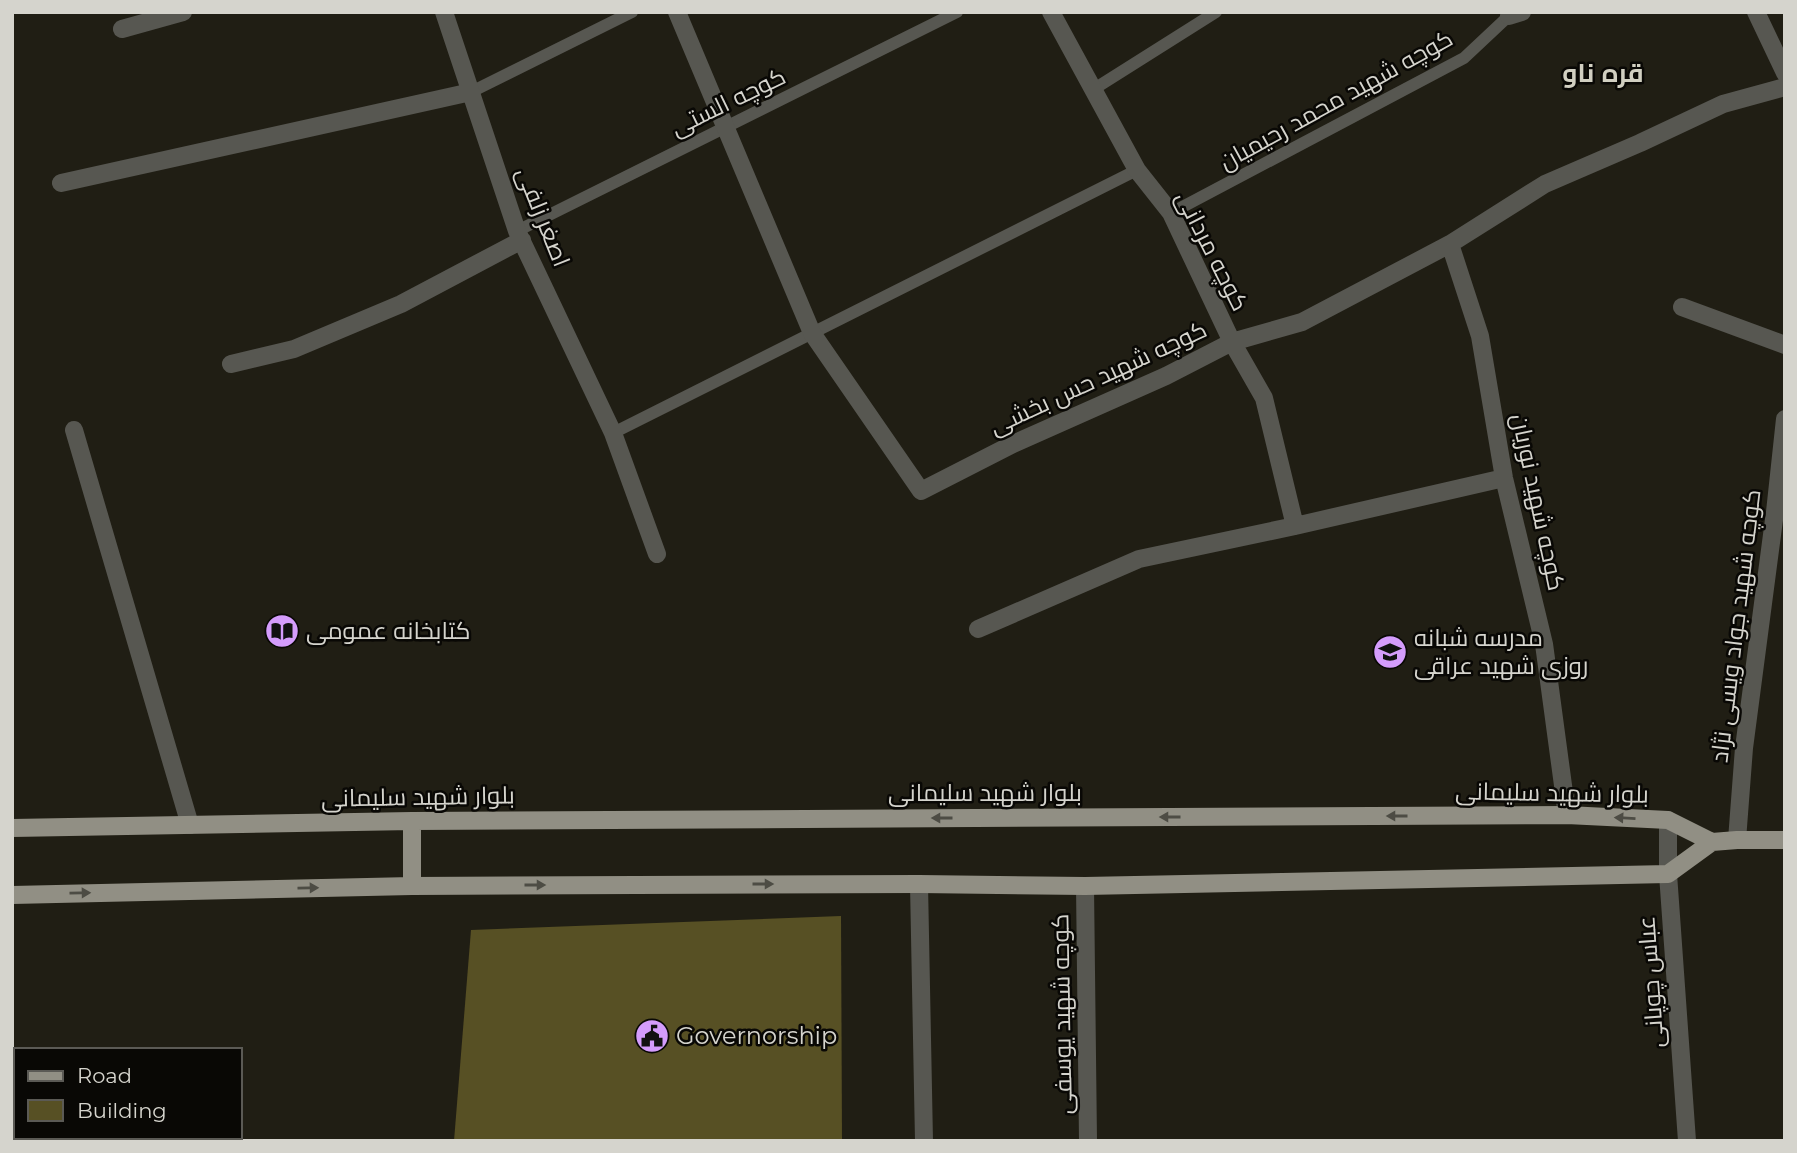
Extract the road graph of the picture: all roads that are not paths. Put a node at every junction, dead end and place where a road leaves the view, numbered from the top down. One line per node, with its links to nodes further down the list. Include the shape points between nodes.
1 (183, 12): 10 (street)
2 (444, 12): 14 (street, اصغر زلفی)
3 (632, 12): 14 (lane)
4 (677, 12): 15 (street, کوچه شهید حس بخشی)
5 (957, 12): 15 (lane, کوچه الستی)
6 (1051, 12): 13 (street, کوچه مردانی)
7 (1216, 12): 13 (lane)
8 (1756, 12): 11 (street)
9 (1514, 13): 18 (lane, کوچه شهید محمد رحیمیان, via 1464,58)
10 (122, 29)
11 (1785, 73)
12 (1785, 87): 20 (street, کوچه شهید حس بخشی, via 1723,104 1545,184)
13 (1094, 89): 16 (street, کوچه مردانی)
14 (471, 92): 17 (street); 19 (street, اصغر زلفی)
15 (725, 127): 19 (lane, کوچه الستی); 22 (street, کوچه شهید حس بخشی)
16 (1137, 170): 18 (street, کوچه مردانی); 22 (lane)
17 (61, 183)
18 (1171, 214): 23 (street, کوچه مردانی)
19 (520, 235): 25 (street, via 401,304 294,349); 28 (street, اصغر زلفی)
20 (1450, 244): 23 (street, کوچه شهید حس بخشی, via 1301,323); 29 (street, کوچه شهید نوریان, via 1480,336)
21 (1682, 307): 24 (street)
22 (812, 333): 23 (street, کوچه شهید حس بخشی, via 921,491); 28 (lane)
23 (1231, 342): 30 (street, کوچه مردانی, via 1264,398)
24 (1785, 345)
25 (231, 364)
26 (1785, 419): 38 (street, کوچه شهید جواد ویسی نژاد)
27 (74, 430): 36 (street)
28 (613, 433): 31 (street, اصغر زلفی)
29 (1504, 478): 30 (street); 33 (street, کوچه شهید نوریان, via 1544,643)
30 (1296, 526): 32 (street, via 1139,559)
31 (657, 554)
32 (978, 629)
33 (1567, 815): 34 (main road, بلوار شهید سلیمانی, one-way to 33); 35 (main road, بلوار شهید سلیمانی, one-way to 35)
34 (1668, 820): 40 (main road, بلوار شهید سلیمانی); 41 (street, عباس چوپانی)
35 (412, 821): 36 (main road, بلوار شهید سلیمانی); 43 (main road)
36 (190, 825): 37 (main road, بلوار شهید سلیمانی)
37 (12, 828)
38 (1737, 840): 39 (main road); 40 (main road)
39 (1785, 840)
40 (1712, 842): 41 (main road)
41 (1668, 874): 44 (main road); 48 (street, عباس چوپانی)
42 (919, 884): 43 (main road, one-way to 42); 44 (main road); 46 (street)
43 (412, 886): 45 (main road, one-way to 43)
44 (1085, 886): 47 (street, کوچه شهید یوسفی)
45 (12, 895)
46 (924, 1141)
47 (1088, 1141)
48 (1687, 1141)

